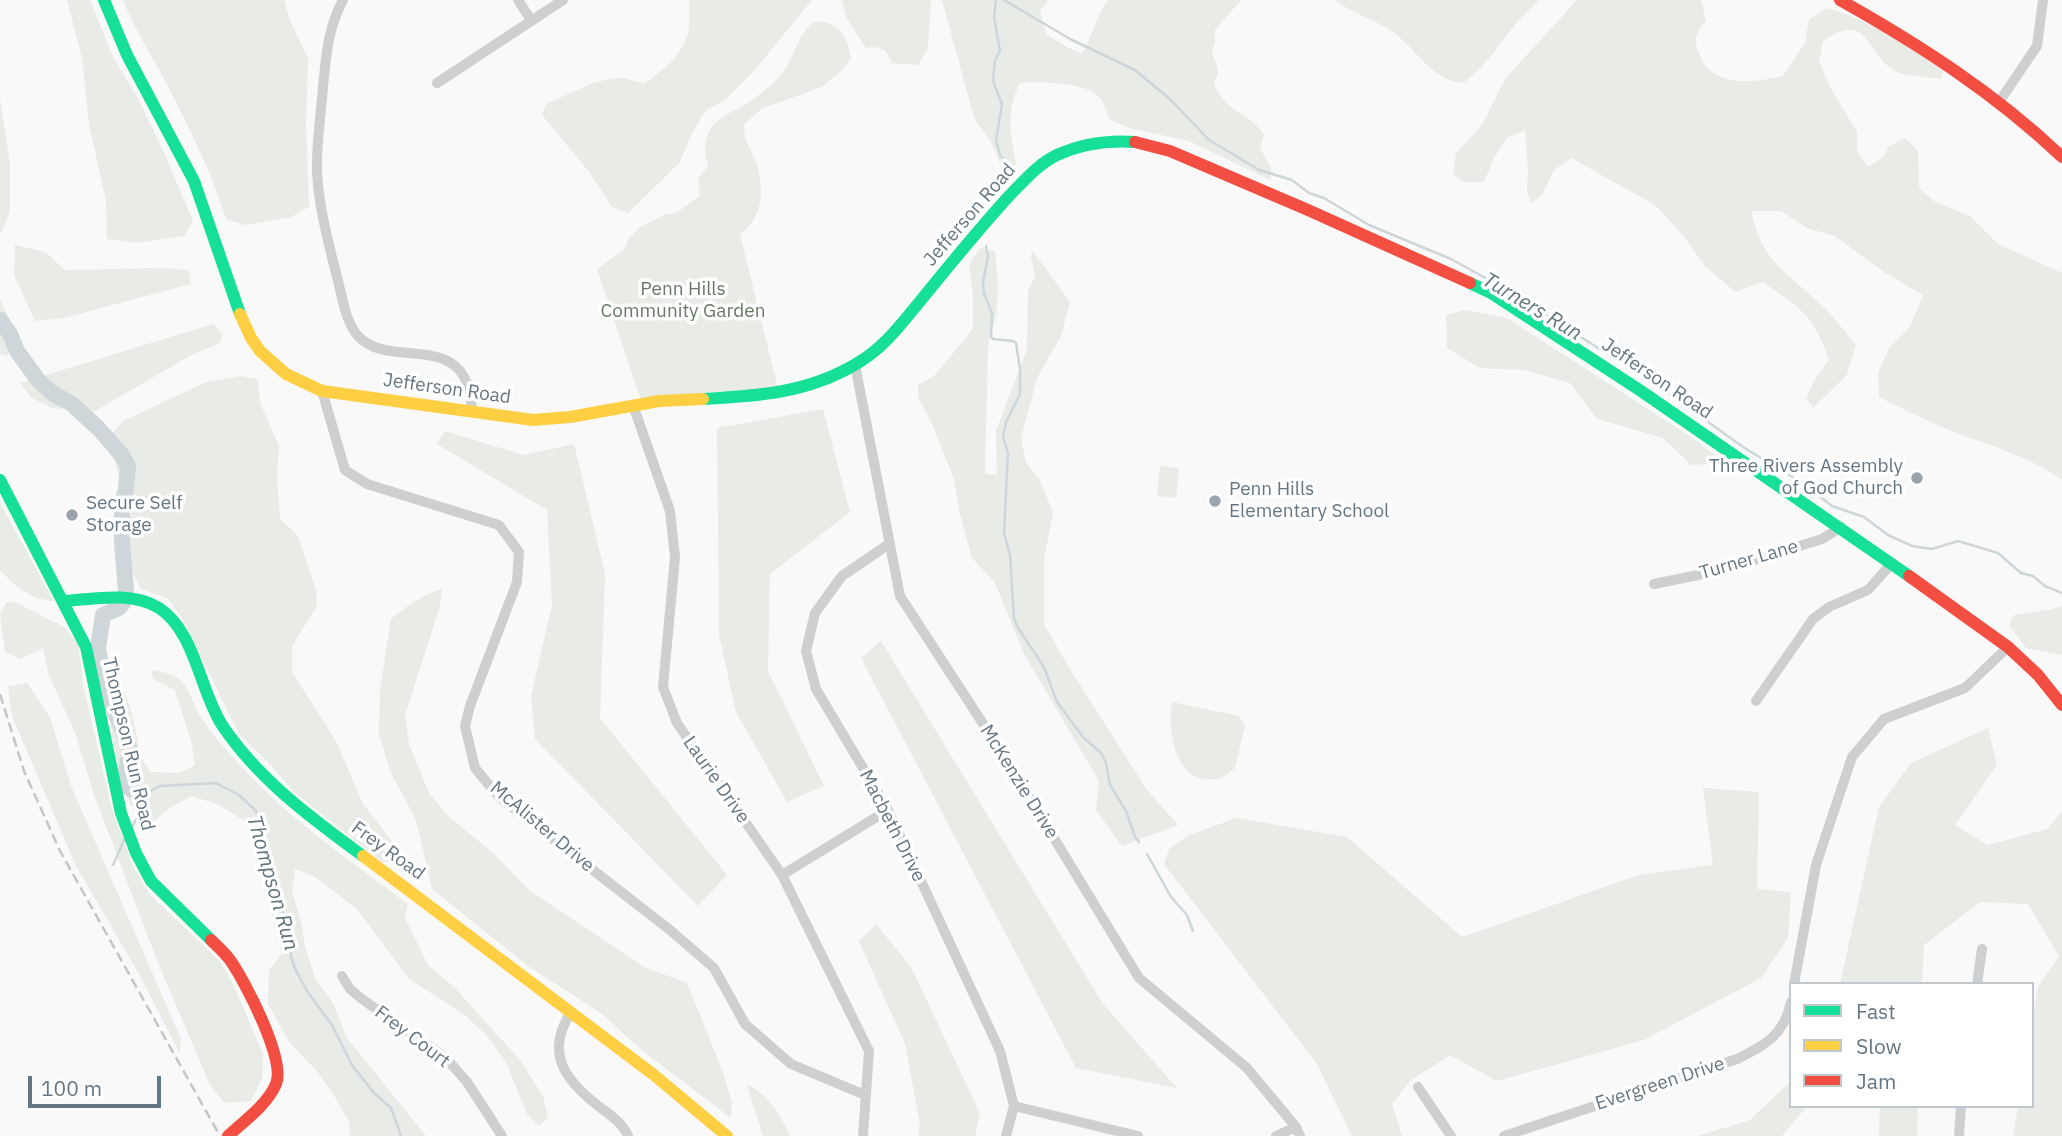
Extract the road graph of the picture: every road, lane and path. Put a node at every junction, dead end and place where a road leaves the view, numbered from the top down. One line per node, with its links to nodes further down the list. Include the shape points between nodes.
1 (104, 0): 12 (street, Jefferson Road, via 127,55 194,181 251,338 279,369)
2 (343, 0): 14 (street, via 328,46 317,173 324,227 349,320 368,343 433,356 456,368 469,386)
3 (518, 0): 7 (street)
4 (563, 0): 7 (street)
5 (1840, 0): 9 (street)
6 (2043, 0): 9 (street, via 2037,46)
7 (531, 20): 8 (street)
8 (436, 83)
9 (1999, 102): 10 (street)
10 (2062, 158)
11 (855, 365): 13 (street, Jefferson Road, via 783,393); 16 (street, Jefferson Road, via 895,334 986,221 1037,167 1083,146 1130,141 1170,150 1491,293); 17 (street, McKenzie Drive)
12 (322, 391): 14 (street, Jefferson Road); 33 (street, McAlister Drive, via 345,470 367,485 499,526 519,552 517,582 465,726 475,768 499,797 714,968 746,1024 791,1063)
13 (634, 405): 14 (street, Jefferson Road, via 552,419); 25 (street, Laurie Drive, via 670,511 676,557 663,687 677,723)
14 (472, 412)
15 (0, 480): 20 (street, Thompson Run Road)
16 (1840, 527): 18 (street, Jefferson Road); 19 (street, Turner Lane, via 1822,539 1723,570)
17 (889, 544): 24 (street, Macbeth Drive, via 842,576 815,613 806,651 816,689); 36 (street, McKenzie Drive, via 900,596 1139,978 1247,1068)
18 (1892, 564): 21 (street, Jefferson Road); 22 (street, via 1868,590 1813,619)
19 (1654, 584)
20 (64, 601): 31 (street, Frey Road, via 137,600 172,617 221,722 275,788); 37 (street, Thompson Run Road, via 86,647 130,841 151,881 228,957 273,1045 276,1084 259,1108)
21 (2008, 647): 23 (street, Jefferson Road); 28 (street, via 1965,688 1884,719 1853,757 1816,865)
22 (1756, 701)
23 (2062, 705)
24 (888, 810): 25 (street); 34 (street, Macbeth Drive, via 1000,1051)
25 (782, 875): 33 (street, Laurie Drive, via 869,1051)
26 (1982, 949): 29 (street)
27 (342, 976): 38 (street, Frey Court, via 362,999 453,1066)
28 (1794, 982)
29 (1977, 982)
30 (1789, 1010): 46 (street, Evergreen Drive, via 1767,1045 1737,1059)
31 (571, 1012): 39 (street, via 559,1032 562,1065 575,1086); 40 (street, Frey Road)
32 (1418, 1087): 45 (street)
33 (865, 1095): 41 (street, Laurie Drive)
34 (1014, 1106): 42 (street, Macbeth Drive); 43 (street)
35 (1961, 1108): 47 (street)
36 (1298, 1131): 44 (street)
37 (228, 1136)
38 (502, 1136)
39 (628, 1136)
40 (727, 1136)
41 (863, 1136)
42 (1006, 1136)
43 (1138, 1136)
44 (1276, 1136)
45 (1451, 1136)
46 (1504, 1136)
47 (1959, 1136)

